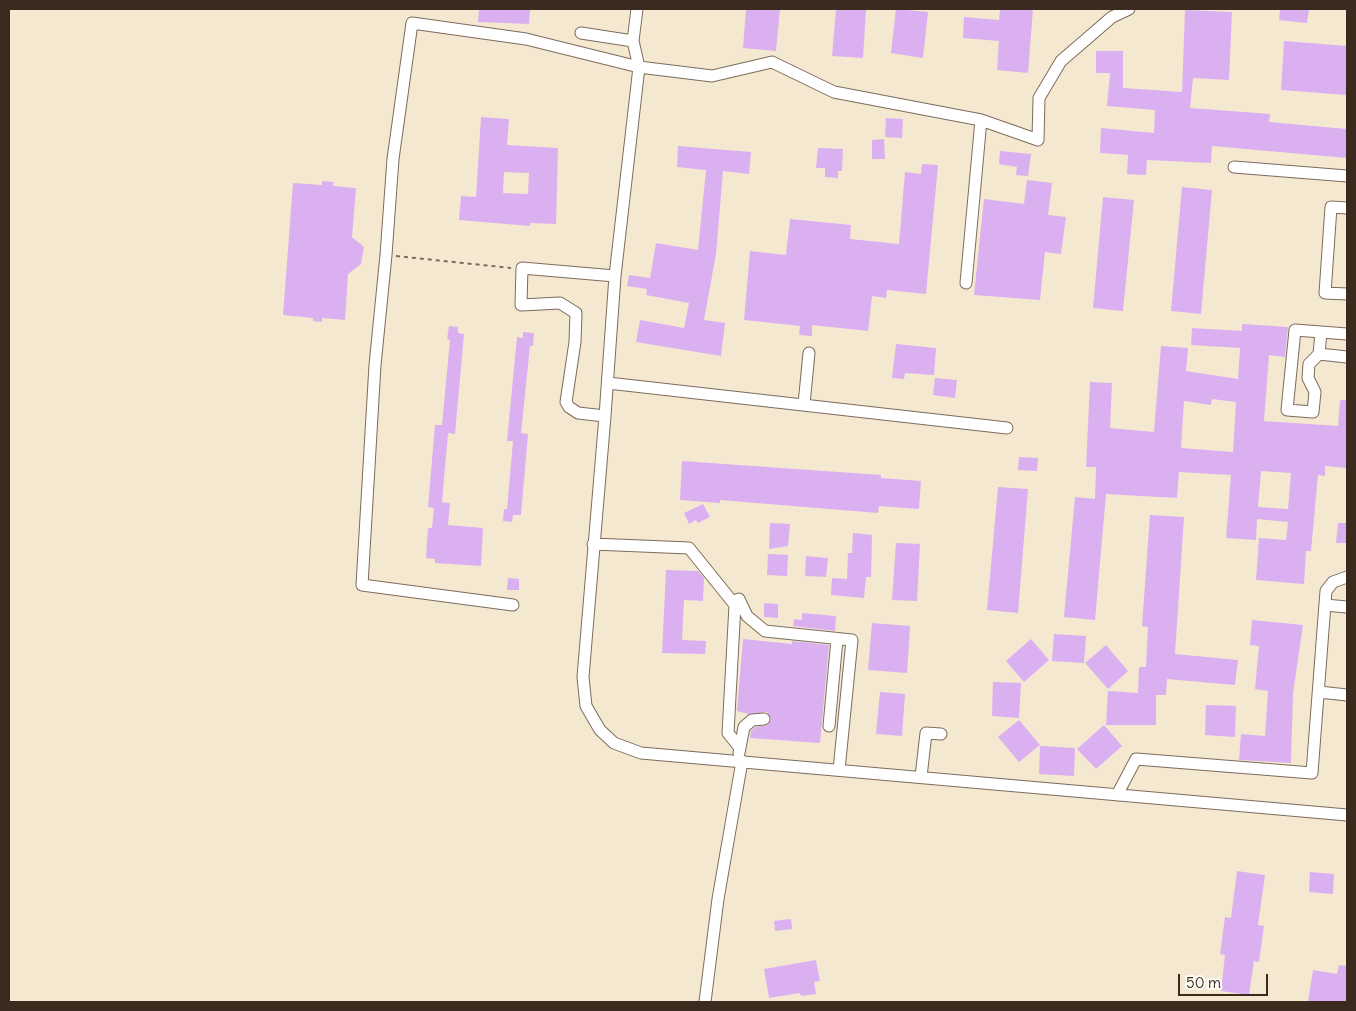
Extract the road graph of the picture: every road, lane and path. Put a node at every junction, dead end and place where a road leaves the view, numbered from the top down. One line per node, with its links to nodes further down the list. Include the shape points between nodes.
1 (637, 9): 4 (street)
2 (1129, 9): 6 (street, via 1112,17 1061,61 1039,98 1038,140)
3 (581, 33): 4 (street)
4 (633, 40): 5 (street)
5 (639, 67): 6 (street, via 712,76 772,62 834,92); 10 (street, via 526,39 412,23 393,159); 12 (street)
6 (982, 120): 13 (street)
7 (1234, 167): 8 (street)
8 (1347, 176)
9 (1347, 208): 14 (street, via 1331,207 1325,293)
10 (386, 255): 11 (path); 27 (street, via 374,365 362,585)
11 (499, 268)
12 (614, 276): 20 (street); 22 (street, via 522,268 521,306 560,303 576,313 566,402 578,413)
13 (966, 283)
14 (1347, 294)
15 (1321, 332): 16 (street); 18 (street); 18 (street, via 1295,330 1287,410 1313,412 1315,392 1308,371 1309,364)
16 (1347, 334)
17 (809, 353): 21 (street)
18 (1319, 354): 19 (street)
19 (1347, 357)
20 (608, 383): 21 (street); 22 (street)
21 (804, 404): 23 (street)
22 (605, 416): 24 (street)
23 (1007, 428)
24 (593, 544): 26 (street, via 688,548); 37 (street, via 582,687 594,723 614,743 631,750)
25 (1347, 577): 28 (street, via 1330,584)
26 (732, 602): 30 (street, via 739,599 747,616 765,632); 36 (street, via 735,605 728,733)
27 (514, 605)
28 (1325, 605): 29 (street); 31 (street)
29 (1347, 607)
30 (837, 639): 34 (street); 38 (street, via 852,640)
31 (1319, 692): 32 (street); 40 (street, via 1312,773 1136,759)
32 (1347, 695)
33 (764, 719): 36 (street, via 752,720 744,727)
34 (829, 726)
35 (941, 734): 39 (street, via 926,733)
36 (740, 748): 37 (street)
37 (740, 761): 38 (street); 42 (street)
38 (839, 770): 39 (street)
39 (921, 777): 40 (street)
40 (1117, 795): 41 (street)
41 (1347, 815)
42 (705, 1002)

